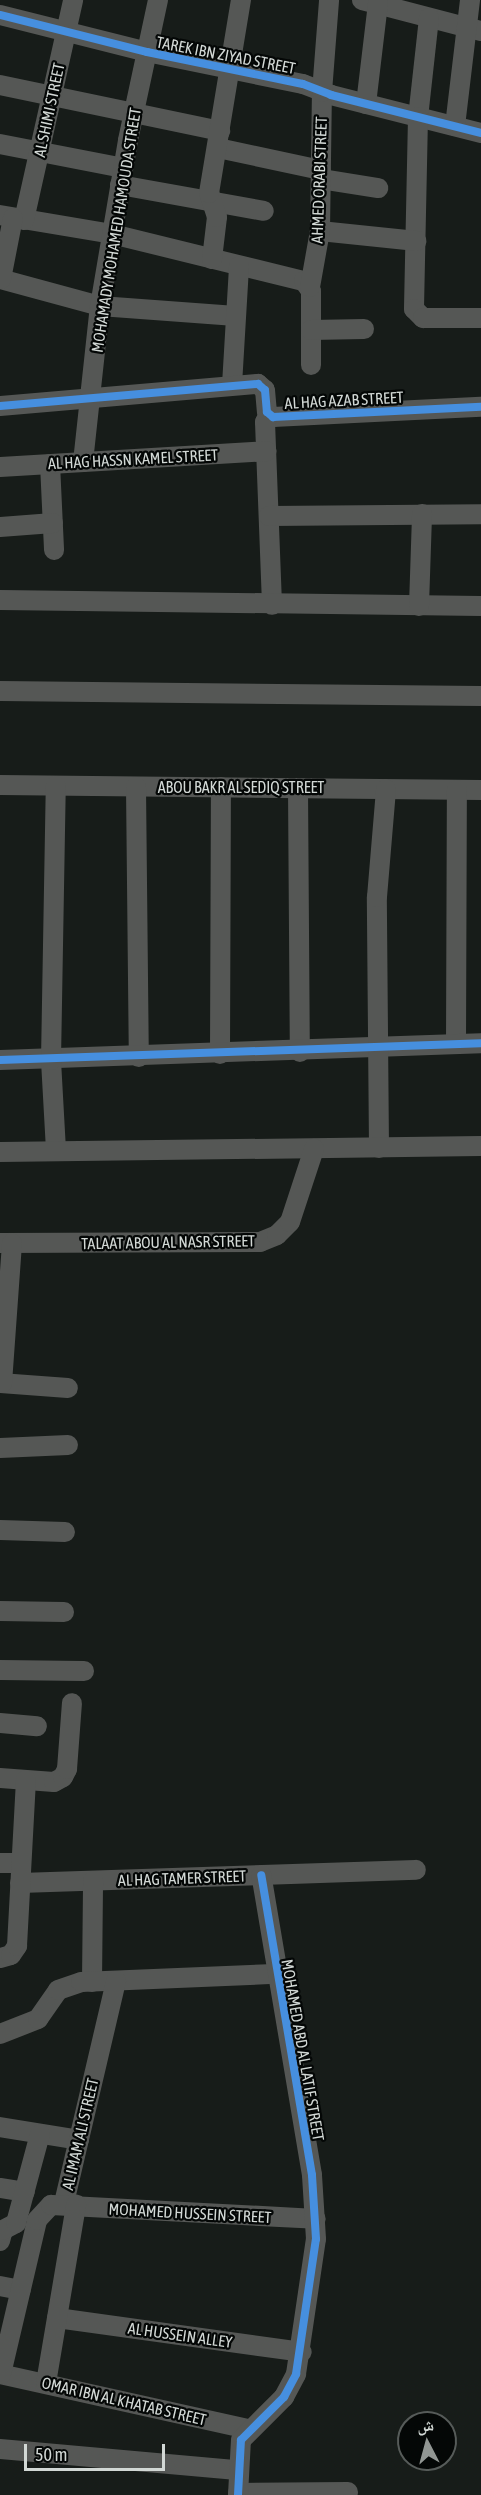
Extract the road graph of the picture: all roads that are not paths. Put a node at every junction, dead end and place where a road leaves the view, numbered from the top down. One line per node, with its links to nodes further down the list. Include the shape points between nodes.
1 (73, 0): 10 (street, AL SHIMI STREET)
2 (158, 0): 11 (street, MOHAMADY MOHAMED HAMOUDA STREET)
3 (241, 0): 12 (street)
4 (330, 0): 14 (street, AHMED ORABI STREET)
5 (470, 0): 9 (street)
6 (370, 2): 7 (street); 16 (street)
7 (424, 11): 9 (street); 18 (street)
8 (0, 15): 10 (street, TAREK IBN ZIYAD STREET)
9 (474, 29): 19 (street)
10 (66, 32): 11 (street, TAREK IBN ZIYAD STREET); 15 (street, AL SHIMI STREET)
11 (147, 52): 12 (street, TAREK IBN ZIYAD STREET); 17 (street, MOHAMADY MOHAMED HAMOUDA STREET)
12 (232, 69): 14 (street, TAREK IBN ZIYAD STREET, via 303,84); 21 (street)
13 (0, 85): 15 (street)
14 (322, 92): 16 (street, TAREK IBN ZIYAD STREET); 24 (street, AHMED ORABI STREET)
15 (52, 96): 17 (street); 23 (street, AL SHIMI STREET)
16 (366, 104): 18 (street, TAREK IBN ZIYAD STREET)
17 (134, 115): 21 (street); 25 (street, MOHAMADY MOHAMED HAMOUDA STREET)
18 (418, 117): 19 (street, TAREK IBN ZIYAD STREET); 32 (street)
19 (455, 126): 20 (street, TAREK IBN ZIYAD STREET)
20 (481, 133)
21 (219, 139): 24 (street); 27 (street, via 208,193)
22 (0, 144): 23 (street)
23 (40, 154): 25 (street); 29 (street, AL SHIMI STREET)
24 (321, 175): 26 (street); 30 (street, AHMED ORABI STREET)
25 (122, 176): 27 (street); 31 (street, MOHAMADY MOHAMED HAMOUDA STREET)
26 (378, 188)
27 (211, 201): 28 (street); 33 (street, via 217,217)
28 (264, 211)
29 (12, 217): 31 (street); 35 (street, AL SHIMI STREET)
30 (320, 231): 32 (street); 36 (street, AHMED ORABI STREET)
31 (112, 234): 33 (street); 37 (street, MOHAMADY MOHAMED HAMOUDA STREET)
32 (416, 241): 39 (street, via 414,309 423,318)
33 (212, 259): 34 (street)
34 (239, 266): 36 (street, via 304,281); 38 (street)
35 (1, 279): 37 (street)
36 (310, 287): 41 (street, AHMED ORABI STREET)
37 (100, 306): 38 (street); 44 (street, MOHAMADY MOHAMED HAMOUDA STREET)
38 (236, 316): 43 (street)
39 (481, 318)
40 (364, 329): 41 (street)
41 (311, 330): 42 (street, AHMED ORABI STREET)
42 (311, 365)
43 (232, 385): 44 (street, AL HAG AZAB STREET); 47 (street, AL HAG AZAB STREET, via 263,386)
44 (90, 398): 45 (street, AL HAG AZAB STREET); 49 (street, MOHAMADY MOHAMED HAMOUDA STREET)
45 (0, 406)
46 (481, 407): 47 (street, AL HAG AZAB STREET)
47 (269, 415): 48 (street)
48 (267, 451): 49 (street, AL HAG HASSN KAMEL STREET); 54 (street)
49 (83, 462): 50 (street, AL HAG HASSN KAMEL STREET)
50 (50, 464): 51 (street, AL HAG HASSN KAMEL STREET); 55 (street)
51 (0, 467)
52 (422, 514): 53 (street); 54 (street); 60 (street)
53 (481, 514)
54 (269, 516): 59 (street)
55 (53, 523): 56 (street); 57 (street)
56 (0, 527)
57 (54, 550)
58 (0, 600): 59 (street)
59 (272, 605): 60 (street)
60 (419, 606): 61 (street)
61 (481, 606)
62 (0, 691): 63 (street)
63 (481, 696)
64 (0, 785): 65 (street, ABOU BAKR AL SEDIQ STREET)
65 (56, 786): 66 (street, ABOU BAKR AL SEDIQ STREET); 79 (street)
66 (136, 787): 67 (street, ABOU BAKR AL SEDIQ STREET); 77 (street)
67 (221, 787): 68 (street, ABOU BAKR AL SEDIQ STREET); 76 (street)
68 (298, 788): 69 (street, ABOU BAKR AL SEDIQ STREET); 75 (street)
69 (386, 789): 70 (street, ABOU BAKR AL SEDIQ STREET); 74 (street, via 377,897)
70 (457, 790): 71 (street, ABOU BAKR AL SEDIQ STREET); 73 (street)
71 (481, 790)
72 (481, 1043): 73 (street)
73 (456, 1044): 74 (street)
74 (378, 1049): 75 (street); 81 (street)
75 (300, 1052): 76 (street)
76 (220, 1054): 77 (street)
77 (140, 1057): 79 (street)
78 (0, 1060): 79 (street)
79 (51, 1060): 83 (street)
80 (481, 1146): 81 (street)
81 (379, 1148): 82 (street)
82 (314, 1149): 83 (street); 85 (street, TALAAT ABOU AL NASR STREET, via 290,1222 277,1235 260,1242)
83 (56, 1150): 84 (street)
84 (0, 1152)
85 (6, 1243): 86 (street)
86 (1, 1383): 87 (street)
87 (68, 1388)
88 (68, 1445): 89 (street)
89 (0, 1448)
90 (0, 1530): 91 (street)
91 (65, 1532)
92 (0, 1611): 93 (street)
93 (64, 1612)
94 (0, 1670): 95 (street)
95 (84, 1671)
96 (72, 1703): 100 (street, via 66,1773 54,1782)
97 (0, 1723): 98 (street)
98 (36, 1726)
99 (0, 1778): 100 (street)
100 (26, 1780): 102 (street)
101 (0, 1863): 102 (street)
102 (21, 1863): 106 (street)
103 (416, 1870): 104 (street, AL HAG TAMER STREET)
104 (261, 1875): 105 (street, AL HAG TAMER STREET); 108 (street, MOHAMED ABD AL LATIF STREET)
105 (93, 1881): 106 (street, AL HAG TAMER STREET); 110 (street)
106 (20, 1883): 107 (street, via 17,1946)
107 (6, 1957)
108 (275, 1974): 109 (street); 118 (street, MOHAMED ABD AL LATIF STREET, via 312,2175)
109 (116, 1981): 110 (street); 114 (street, AL IMAM ALI STREET)
110 (92, 1982): 111 (street, via 63,1987 38,2019)
111 (0, 2034)
112 (0, 2127): 113 (street)
113 (40, 2134): 114 (street); 116 (street)
114 (79, 2140): 117 (street, AL IMAM ALI STREET)
115 (0, 2188): 116 (street)
116 (25, 2192): 119 (street, via 16,2223 3,2230)
117 (70, 2204): 118 (street, MOHAMED HUSSEIN STREET, via 119,2211); 121 (street, AL IMAM ALI STREET, via 51,2205 40,2213); 122 (street)
118 (316, 2219): 123 (street, MOHAMED ABD AL LATIF STREET)
119 (0, 2241)
120 (0, 2286): 121 (street)
121 (21, 2290): 124 (street, AL IMAM ALI STREET)
122 (57, 2319): 123 (street, AL HUSSEIN ALLEY); 125 (street)
123 (302, 2352): 126 (street, MOHAMED ABD AL LATIF STREET, via 284,2397)
124 (1, 2374): 125 (street, OMAR IBN AL KHATAB STREET)
125 (46, 2383): 126 (street, OMAR IBN AL KHATAB STREET)
126 (249, 2429): 128 (street, MOHAMED ABD AL LATIF STREET, via 239,2446)
127 (0, 2449): 128 (street)
128 (237, 2470): 130 (street, MOHAMED ABD AL LATIF STREET)
129 (348, 2492): 130 (street)
130 (238, 2494)

